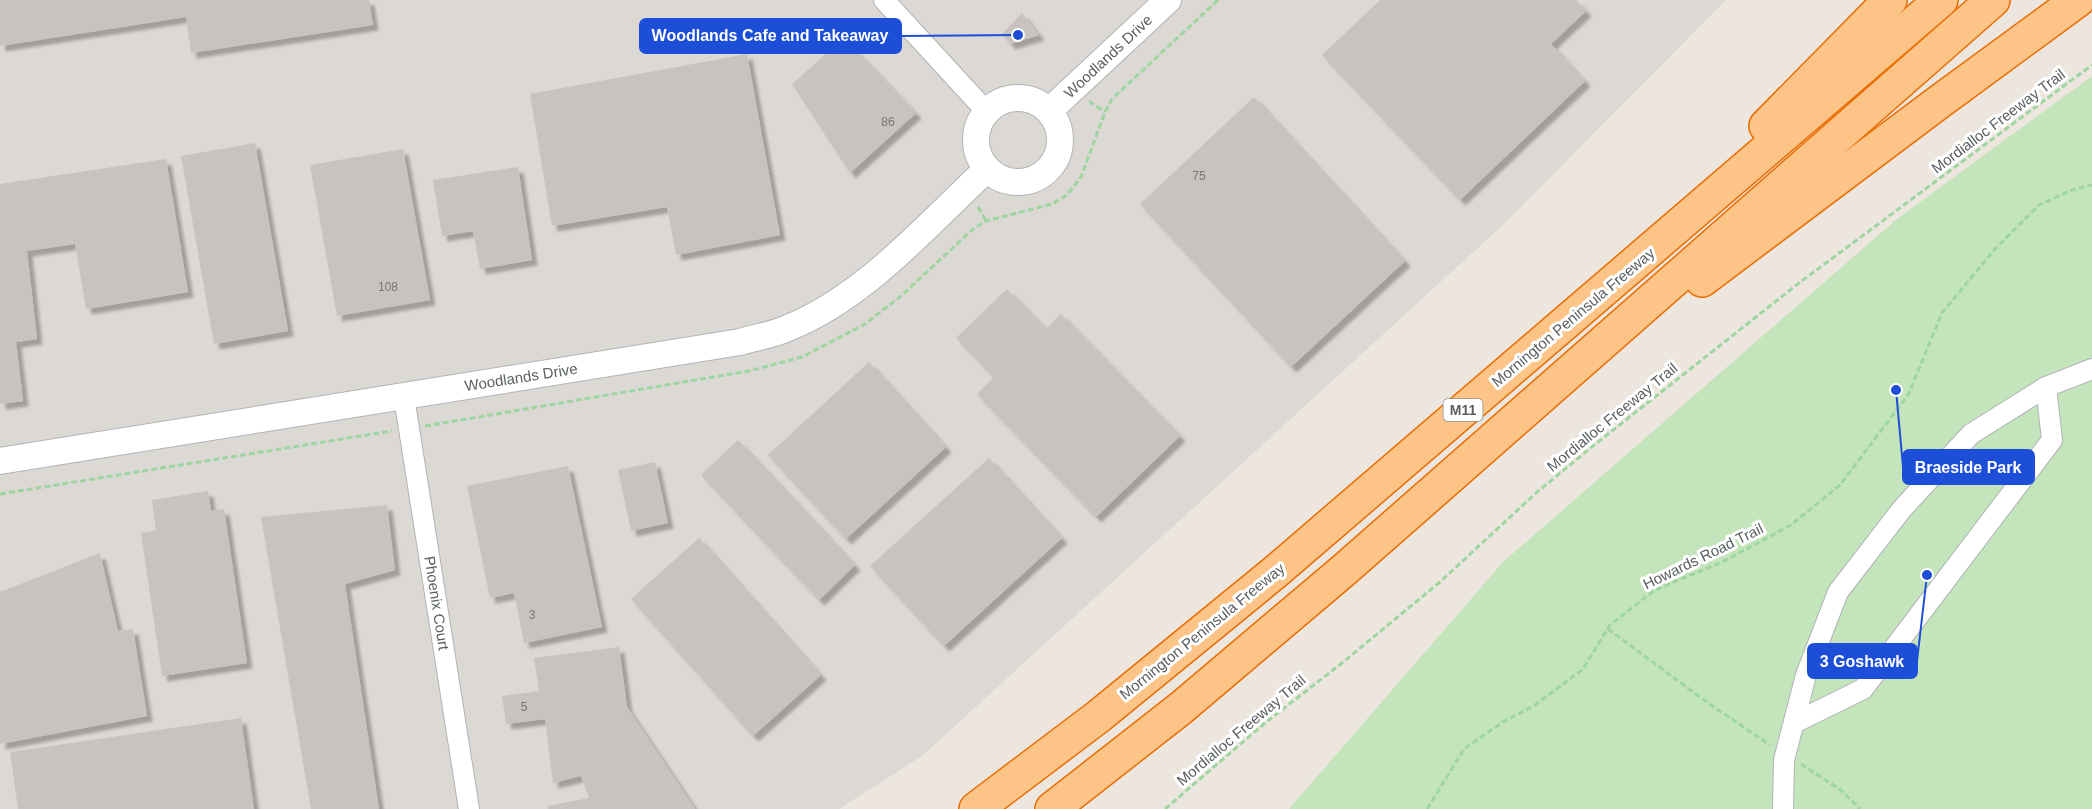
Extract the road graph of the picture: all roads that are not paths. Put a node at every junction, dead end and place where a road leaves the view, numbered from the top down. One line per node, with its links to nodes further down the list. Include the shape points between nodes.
1 (884, 0): 7 (street)
2 (1168, 0): 8 (street, Woodlands Drive)
3 (1890, 0): 10 (highway)
4 (1941, 0): 10 (highway, Mornington Peninsula Freeway / M11)
5 (1993, 0): 16 (highway, M11, via 1344,570)
6 (2078, 0): 16 (highway, via 1646,323 1244,663)
7 (986, 111): 8 (street, via 997,103 1022,98); 9 (street, via 976,133 976,147)
8 (1048, 111): 9 (street, via 1060,132 1060,148 1047,172 1036,179 1010,182)
9 (987, 169): 13 (street, Woodlands Drive, via 873,277 834,305 788,329 740,342)
10 (1598, 296): 18 (highway, Mornington Peninsula Freeway / M11, via 1274,573 1099,716)
11 (2092, 369): 12 (street)
12 (2046, 387): 15 (street, via 1971,434 1902,509 1838,592 1806,675); 15 (street, via 2052,441 1863,689)
13 (404, 397): 14 (street, Woodlands Drive); 17 (street, Phoenix Court)
14 (0, 461)
15 (1794, 723): 20 (street, via 1786,754)
16 (1125, 753): 19 (highway, M11)
17 (470, 809)
18 (976, 809)
19 (1052, 809)
20 (1783, 809)

